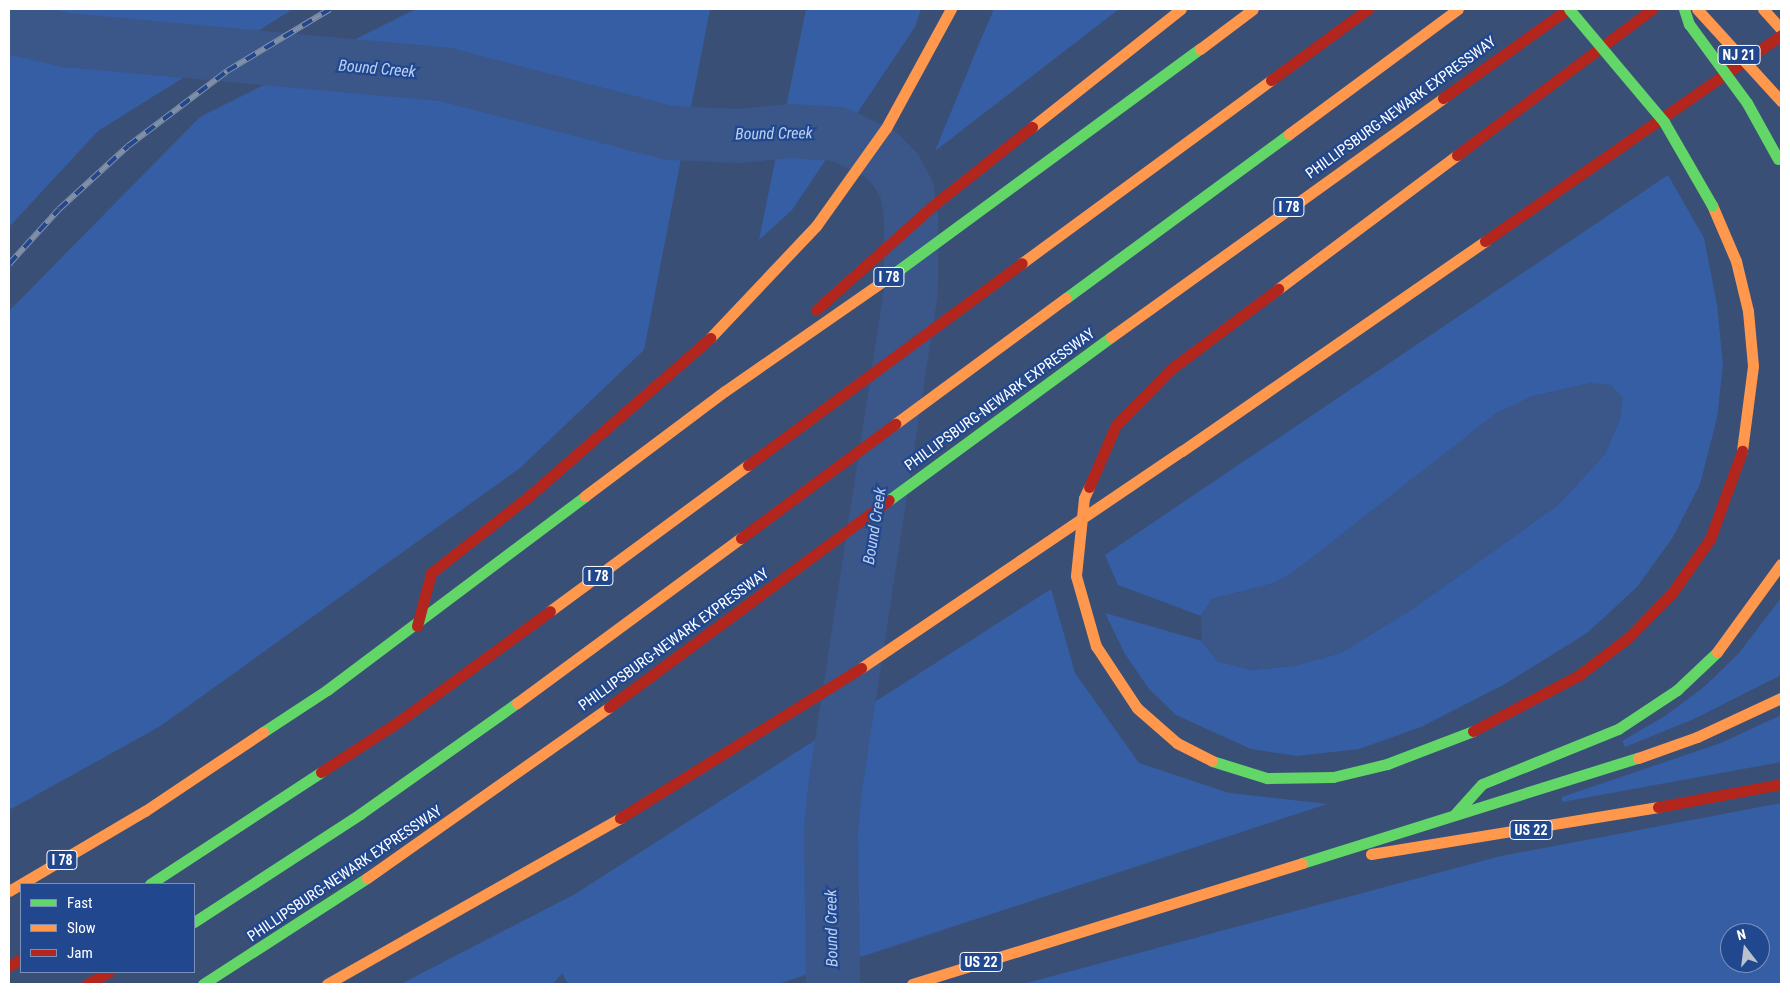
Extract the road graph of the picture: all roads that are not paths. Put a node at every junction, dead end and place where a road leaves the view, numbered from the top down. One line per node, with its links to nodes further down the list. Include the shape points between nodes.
1 (951, 9): 17 (highway, via 886,128 816,226 756,292 678,368 528,497 431,572)
2 (1181, 9): 15 (highway, via 931,208)
3 (1253, 9): 15 (highway, I 78, via 1051,159)
4 (1368, 9): 24 (highway, I 78, via 398,722)
5 (1458, 9): 26 (highway, via 464,741 360,814)
6 (1569, 9): 7 (highway, bridge, via 1664,122 1712,205 1736,260 1748,311 1753,366 1743,449 1710,539 1672,593 1629,637 1579,676 1487,726 1387,764 1333,777 1267,778 1221,766 1177,743 1137,708 1096,646 1076,576 1078,526 1084,498 1116,425 1171,369); 29 (highway, PHILLIPSBURG-NEWARK EXPRESSWAY / I 78, via 1013,409 455,818)
7 (1652, 9)
8 (1684, 9): 14 (highway, bridge, via 1689,24 1747,103)
9 (1697, 9): 13 (highway, NJ 21, bridge)
10 (1763, 9): 11 (highway)
11 (1781, 29)
12 (1781, 35): 30 (highway, bridge, via 938,619 719,760 492,893)
13 (1781, 101)
14 (1780, 162)
15 (725, 391): 17 (highway, I 78)
16 (1781, 564): 20 (highway, via 1729,640 1677,690 1618,729 1482,784)
17 (417, 626): 23 (highway, I 78, via 238,752)
18 (1781, 698): 20 (highway, via 1664,750)
19 (1781, 784): 21 (highway, US 22, via 1498,836)
20 (1454, 815): 21 (highway)
21 (1279, 868): 31 (highway, US 22)
22 (20, 883): 25 (highway, I 78)
23 (21, 883)
24 (152, 883)
25 (9, 890)
26 (195, 921)
27 (107, 973): 28 (highway)
28 (87, 984)
29 (203, 984)
30 (327, 984)
31 (912, 984)

